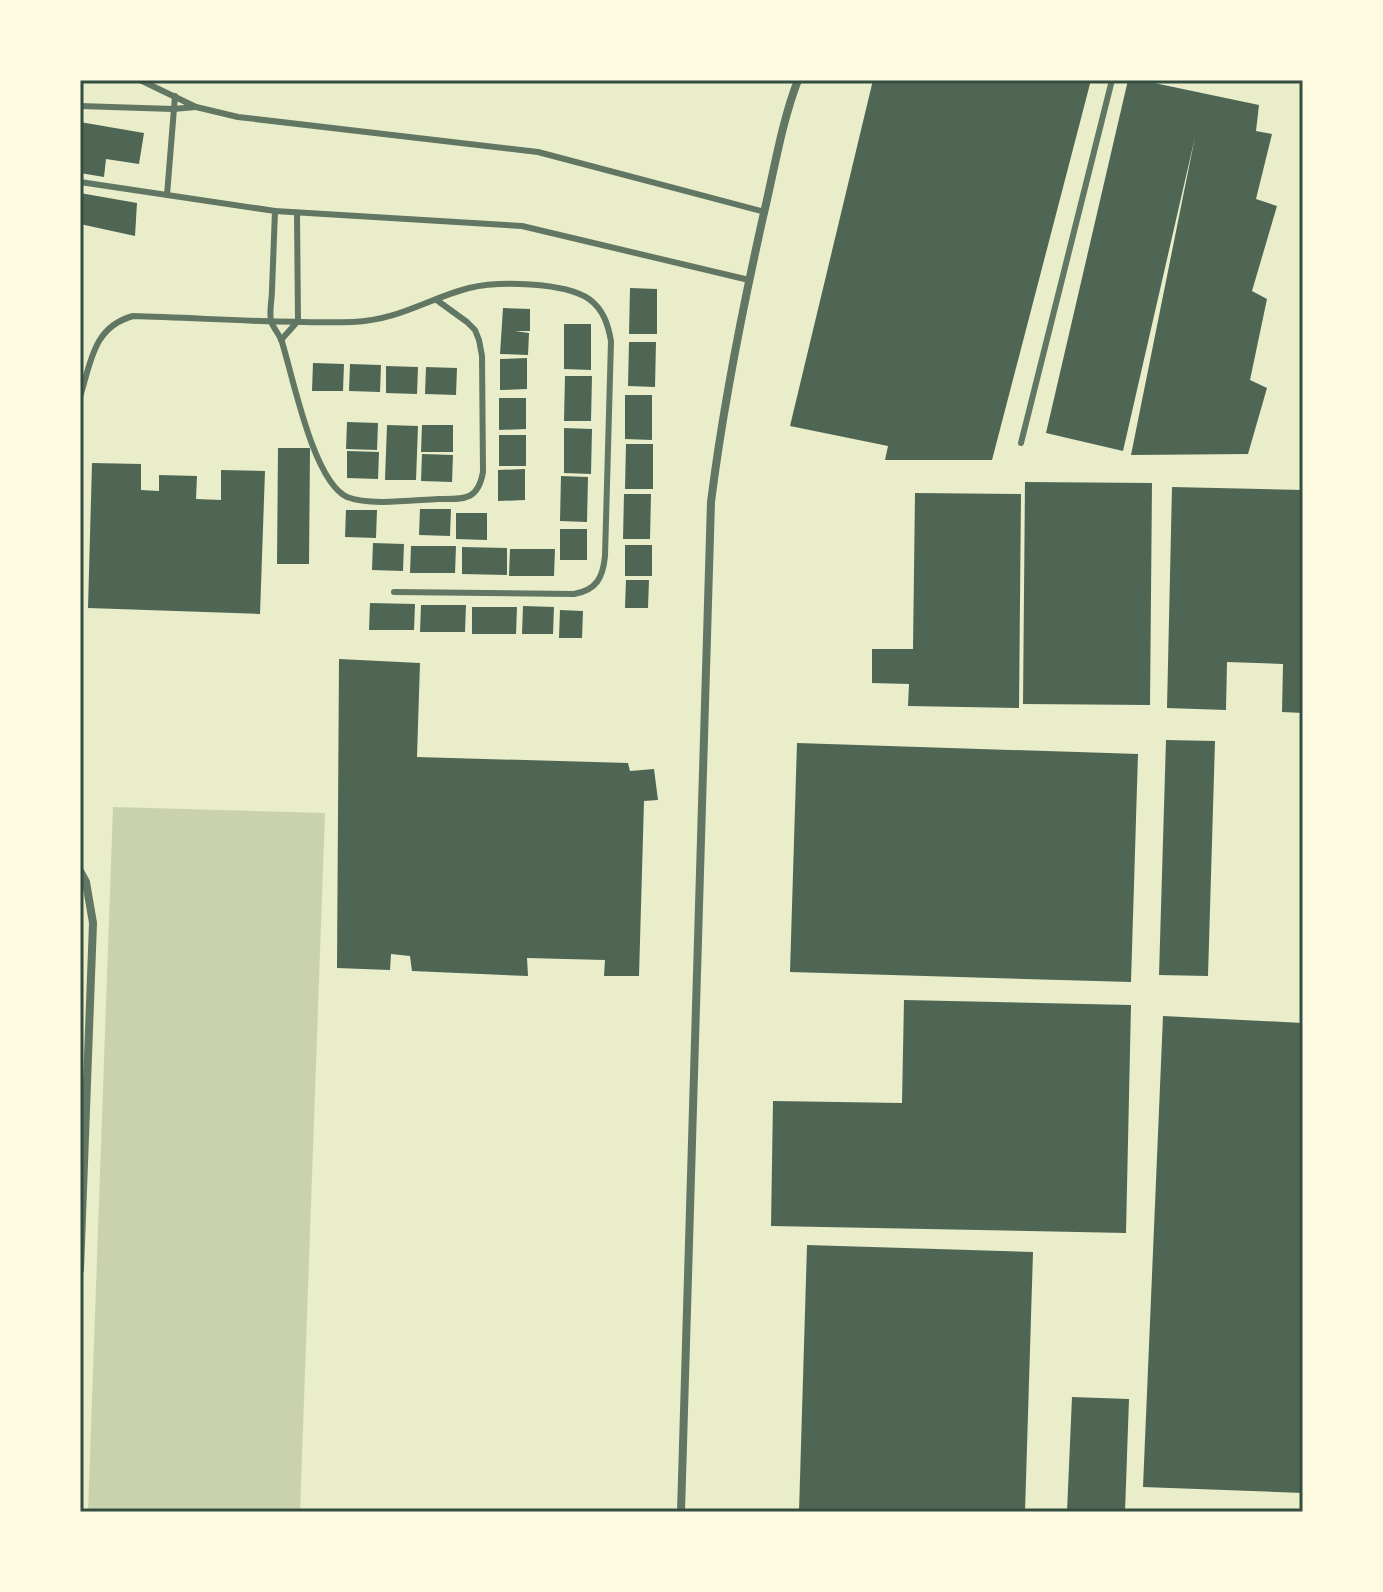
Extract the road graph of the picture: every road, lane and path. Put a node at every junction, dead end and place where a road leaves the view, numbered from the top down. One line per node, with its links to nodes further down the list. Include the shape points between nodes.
1 (140, 80): 4 (lane)
2 (798, 80): 11 (street)
3 (1112, 80): 19 (lane)
4 (175, 96): 6 (lane); 7 (lane)
5 (80, 106): 7 (lane)
6 (196, 107): 7 (lane); 11 (lane, via 295,125 538,152)
7 (173, 109): 9 (lane)
8 (80, 182): 9 (lane)
9 (167, 195): 10 (lane)
10 (275, 211): 12 (lane); 15 (lane)
11 (765, 212): 13 (street)
12 (297, 213): 13 (lane, via 533,228); 16 (lane)
13 (749, 280): 23 (street, via 711,502)
14 (438, 301): 16 (lane, via 390,318); 17 (lane, via 475,330 482,356 483,472 479,489 468,497 371,501 337,491 307,430); 20 (lane, via 472,287 518,284 570,291 597,306 611,341 604,569 592,588 574,594)
15 (271, 320): 16 (lane); 17 (lane); 18 (lane, via 125,318 101,337)
16 (298, 321): 17 (lane)
17 (281, 340)
18 (80, 397)
19 (1021, 443)
20 (394, 592)
21 (80, 871): 22 (street, via 93,923)
22 (80, 1270)
23 (681, 1512)

